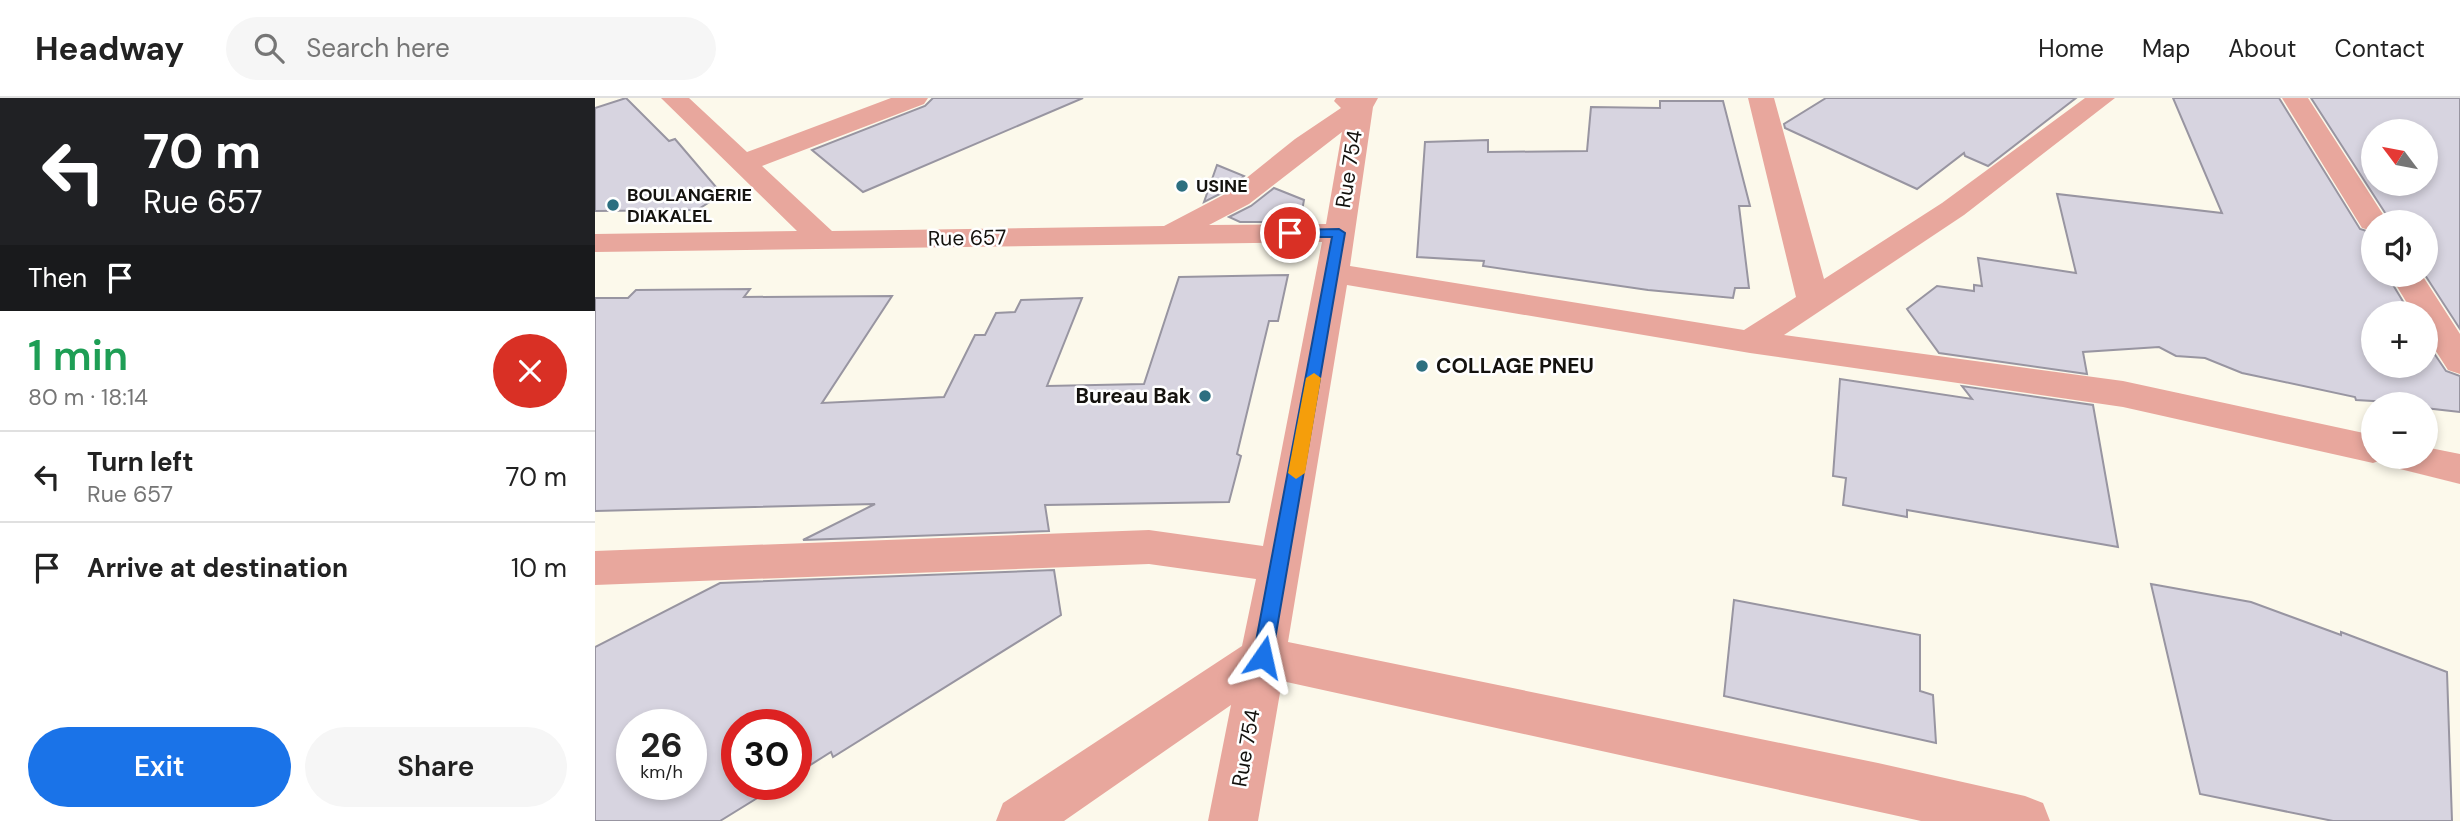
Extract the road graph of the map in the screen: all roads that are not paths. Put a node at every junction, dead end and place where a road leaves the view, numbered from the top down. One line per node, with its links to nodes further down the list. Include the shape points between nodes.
1 (674, 98): 7 (street)
2 (915, 98): 7 (street)
3 (1761, 98): 15 (street)
4 (2102, 98): 15 (street, via 1954,209)
5 (2295, 98): 8 (street)
6 (1356, 101): 9 (street, Rue 754); 10 (street, via 1239,198)
7 (743, 163): 11 (street)
8 (2365, 210)
9 (1339, 233): 10 (street, Rue 657); 13 (street, Rue 754)
10 (1168, 235): 11 (street, Rue 657)
11 (824, 240): 12 (street, Rue 657)
12 (595, 243)
13 (1333, 272): 16 (street); 21 (street, Rue 754)
14 (2413, 287): 17 (street)
15 (1813, 300): 16 (street)
16 (1750, 342): 18 (street, via 2123,394)
17 (2460, 362)
18 (2361, 446)
19 (2438, 464): 20 (street)
20 (2460, 469)
21 (1280, 565): 22 (street, via 1149,547); 23 (street, Rue 754)
22 (595, 568)
23 (1263, 657): 24 (street); 25 (street); 26 (street, Rue 754)
24 (1883, 804): 27 (street)
25 (1021, 821)
26 (1233, 821)
27 (2025, 821)

